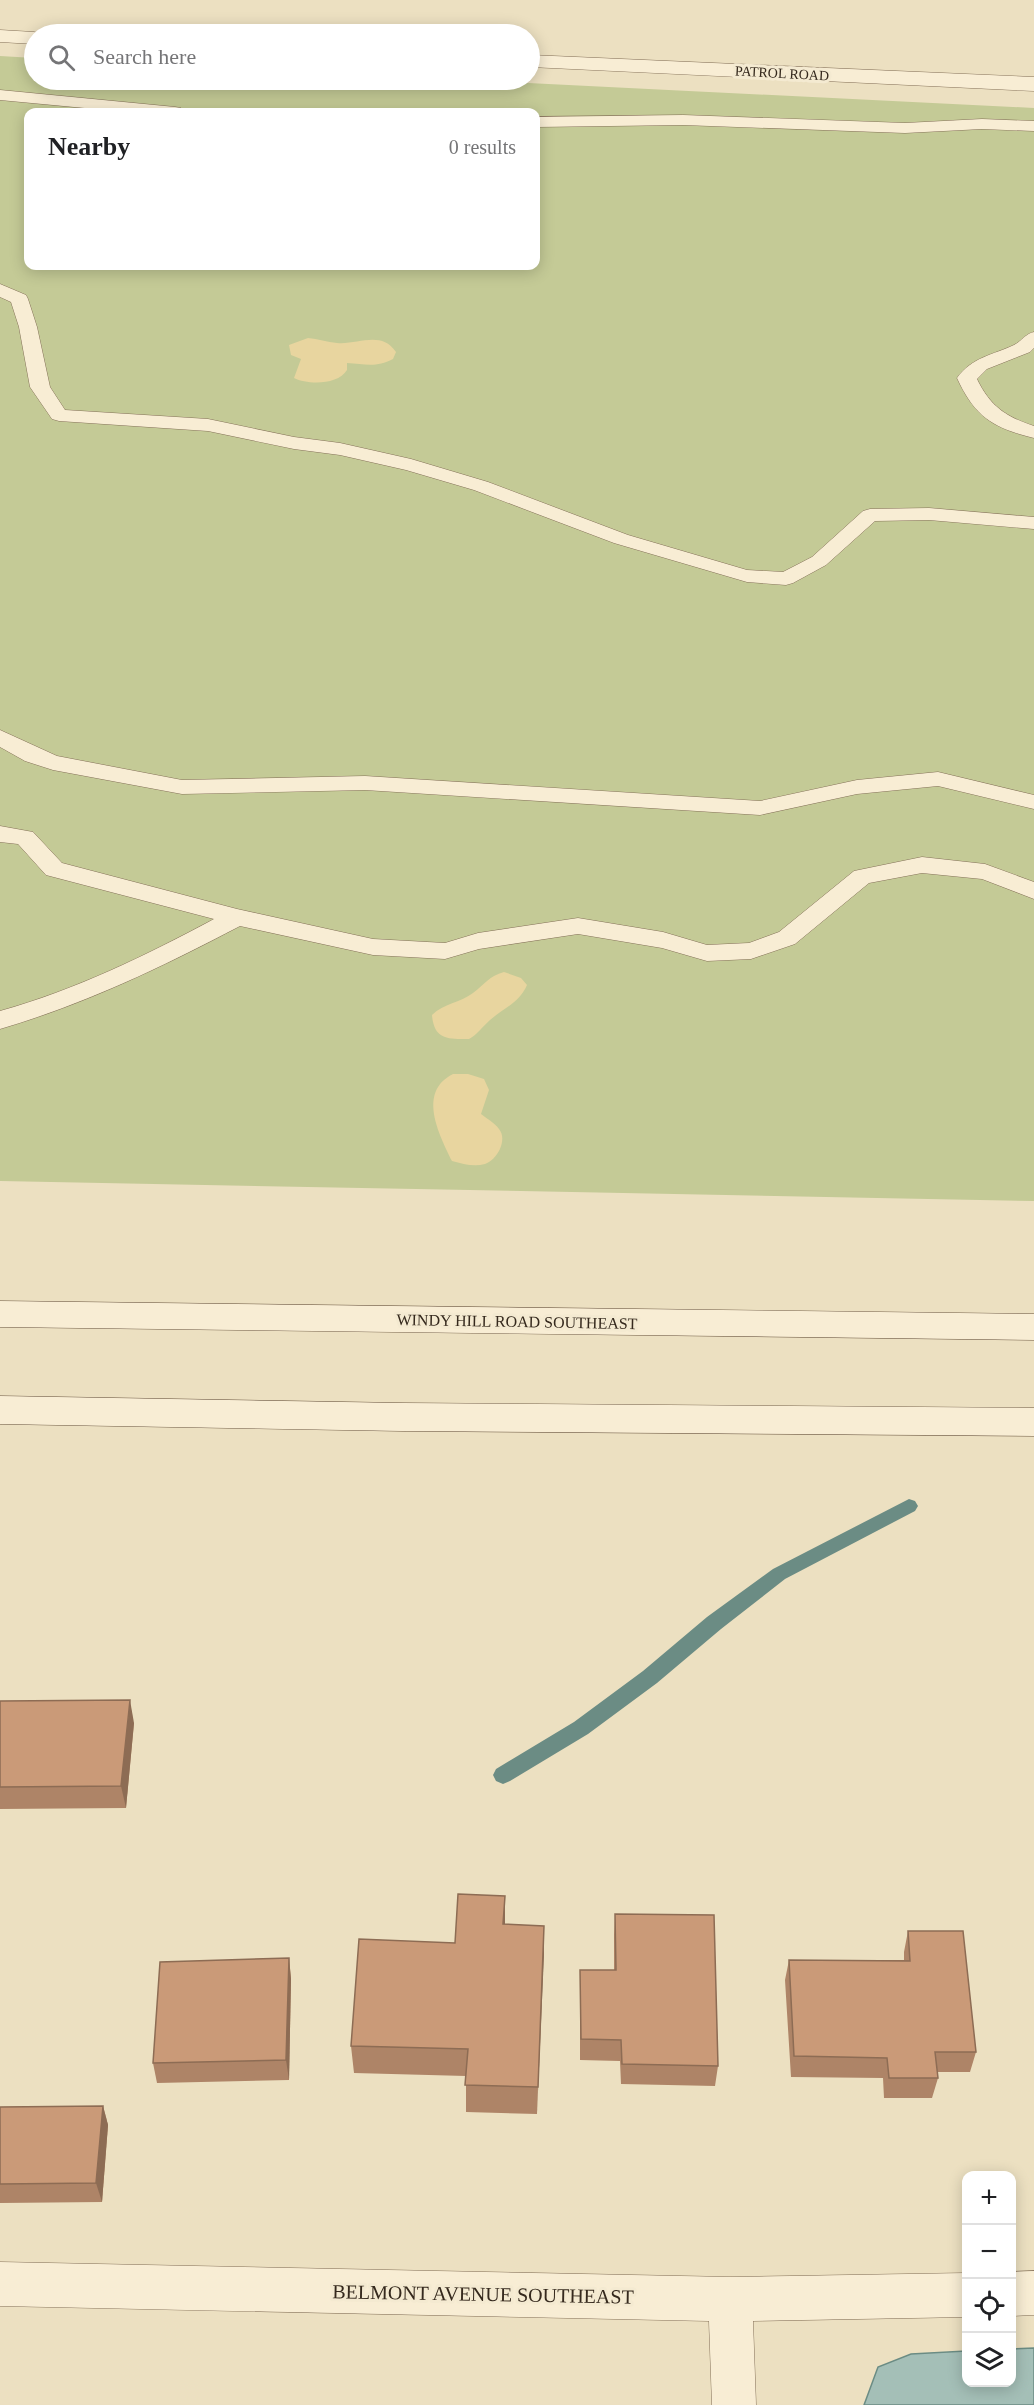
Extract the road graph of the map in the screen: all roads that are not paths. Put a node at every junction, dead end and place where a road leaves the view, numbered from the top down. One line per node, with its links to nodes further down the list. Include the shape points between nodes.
1 (0, 36): 2 (main road)
2 (24, 37)
3 (540, 61): 4 (main road, PATROL ROAD)
4 (1034, 84)
5 (0, 95): 6 (lane)
6 (134, 108)
7 (540, 122): 8 (lane, via 683,120 893,128)
8 (1034, 126)
9 (0, 290): 12 (lane, via 19,299 40,387 59,414 208,425 401,462 481,486 621,539 737,574 786,579 819,561 870,515 929,514)
10 (1034, 338): 11 (lane, via 1023,348 980,365 968,378 976,399 1000,422)
11 (1034, 432)
12 (1034, 523)
13 (0, 737): 14 (lane, via 53,763 182,787 365,783 760,808 857,787 938,779)
14 (1034, 802)
15 (0, 834): 17 (lane, via 25,837 54,869)
16 (1034, 891): 17 (lane, via 985,872 922,865 862,876 788,938 751,951 706,953 663,940 578,926 478,941 445,951 373,947)
17 (237, 917): 18 (lane, via 156,960 44,1009)
18 (0, 1020)
19 (0, 1314): 20 (main road, WINDY HILL ROAD SOUTHEAST)
20 (1034, 1327)
21 (0, 1410): 22 (main road)
22 (1034, 1422)
23 (0, 2284): 27 (main road, BELMONT AVENUE SOUTHEAST)
24 (1034, 2293): 25 (main road)
25 (1016, 2294)
26 (962, 2295): 27 (main road, BELMONT AVENUE SOUTHEAST)
27 (730, 2299): 28 (main road)
28 (734, 2405)

